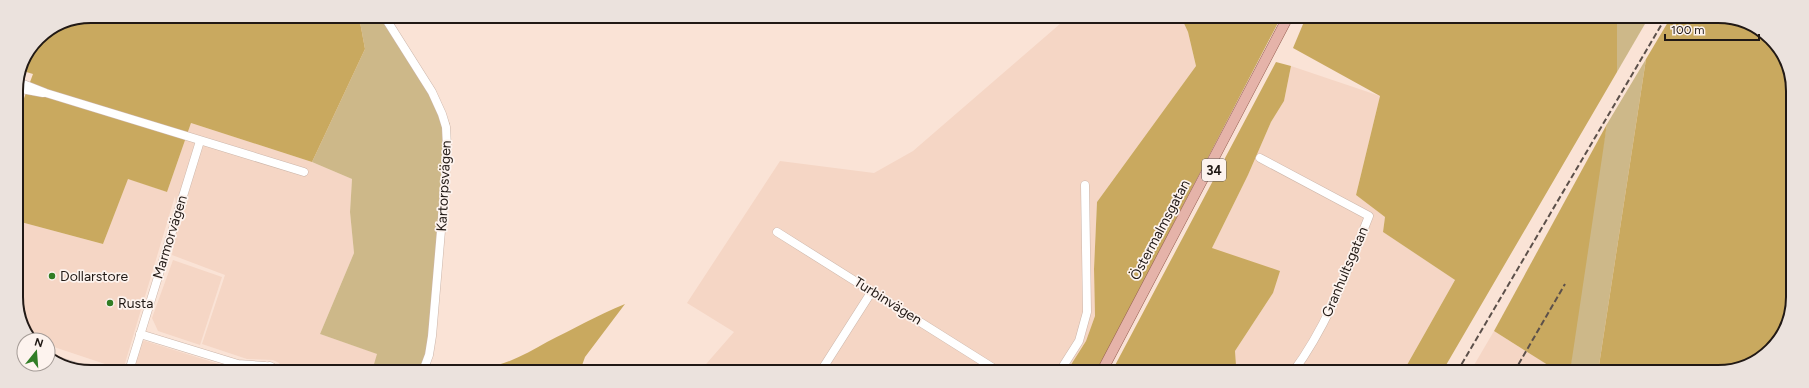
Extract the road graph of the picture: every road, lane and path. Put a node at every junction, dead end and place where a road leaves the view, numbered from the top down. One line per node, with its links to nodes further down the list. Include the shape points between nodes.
1 (388, 23): 17 (street, Kartorpsvägen, via 432,92 444,118 447,137 446,184 432,336)
2 (1285, 23): 21 (main road, Östermalmsgatan / 34)
3 (1290, 23): 22 (main road, Östermalmsgatan / 34)
4 (23, 84): 6 (street)
5 (23, 90): 6 (street)
6 (46, 93): 7 (street)
7 (200, 141): 9 (street); 13 (street, Marmorvägen)
8 (1260, 158): 23 (street, Granhultsgatan, via 1369,216 1326,319)
9 (304, 172)
10 (1086, 185): 20 (street, via 1087,312 1079,341)
11 (777, 232): 12 (street, Turbinvägen)
12 (872, 291): 18 (street); 19 (street, Turbinvägen)
13 (140, 334): 14 (street); 15 (street, Marmorvägen)
14 (238, 364): 16 (street)
15 (131, 365)
16 (244, 365)
17 (425, 365)
18 (825, 365)
19 (989, 365)
20 (1064, 365)
21 (1105, 365)
22 (1111, 365)
23 (1298, 365)

